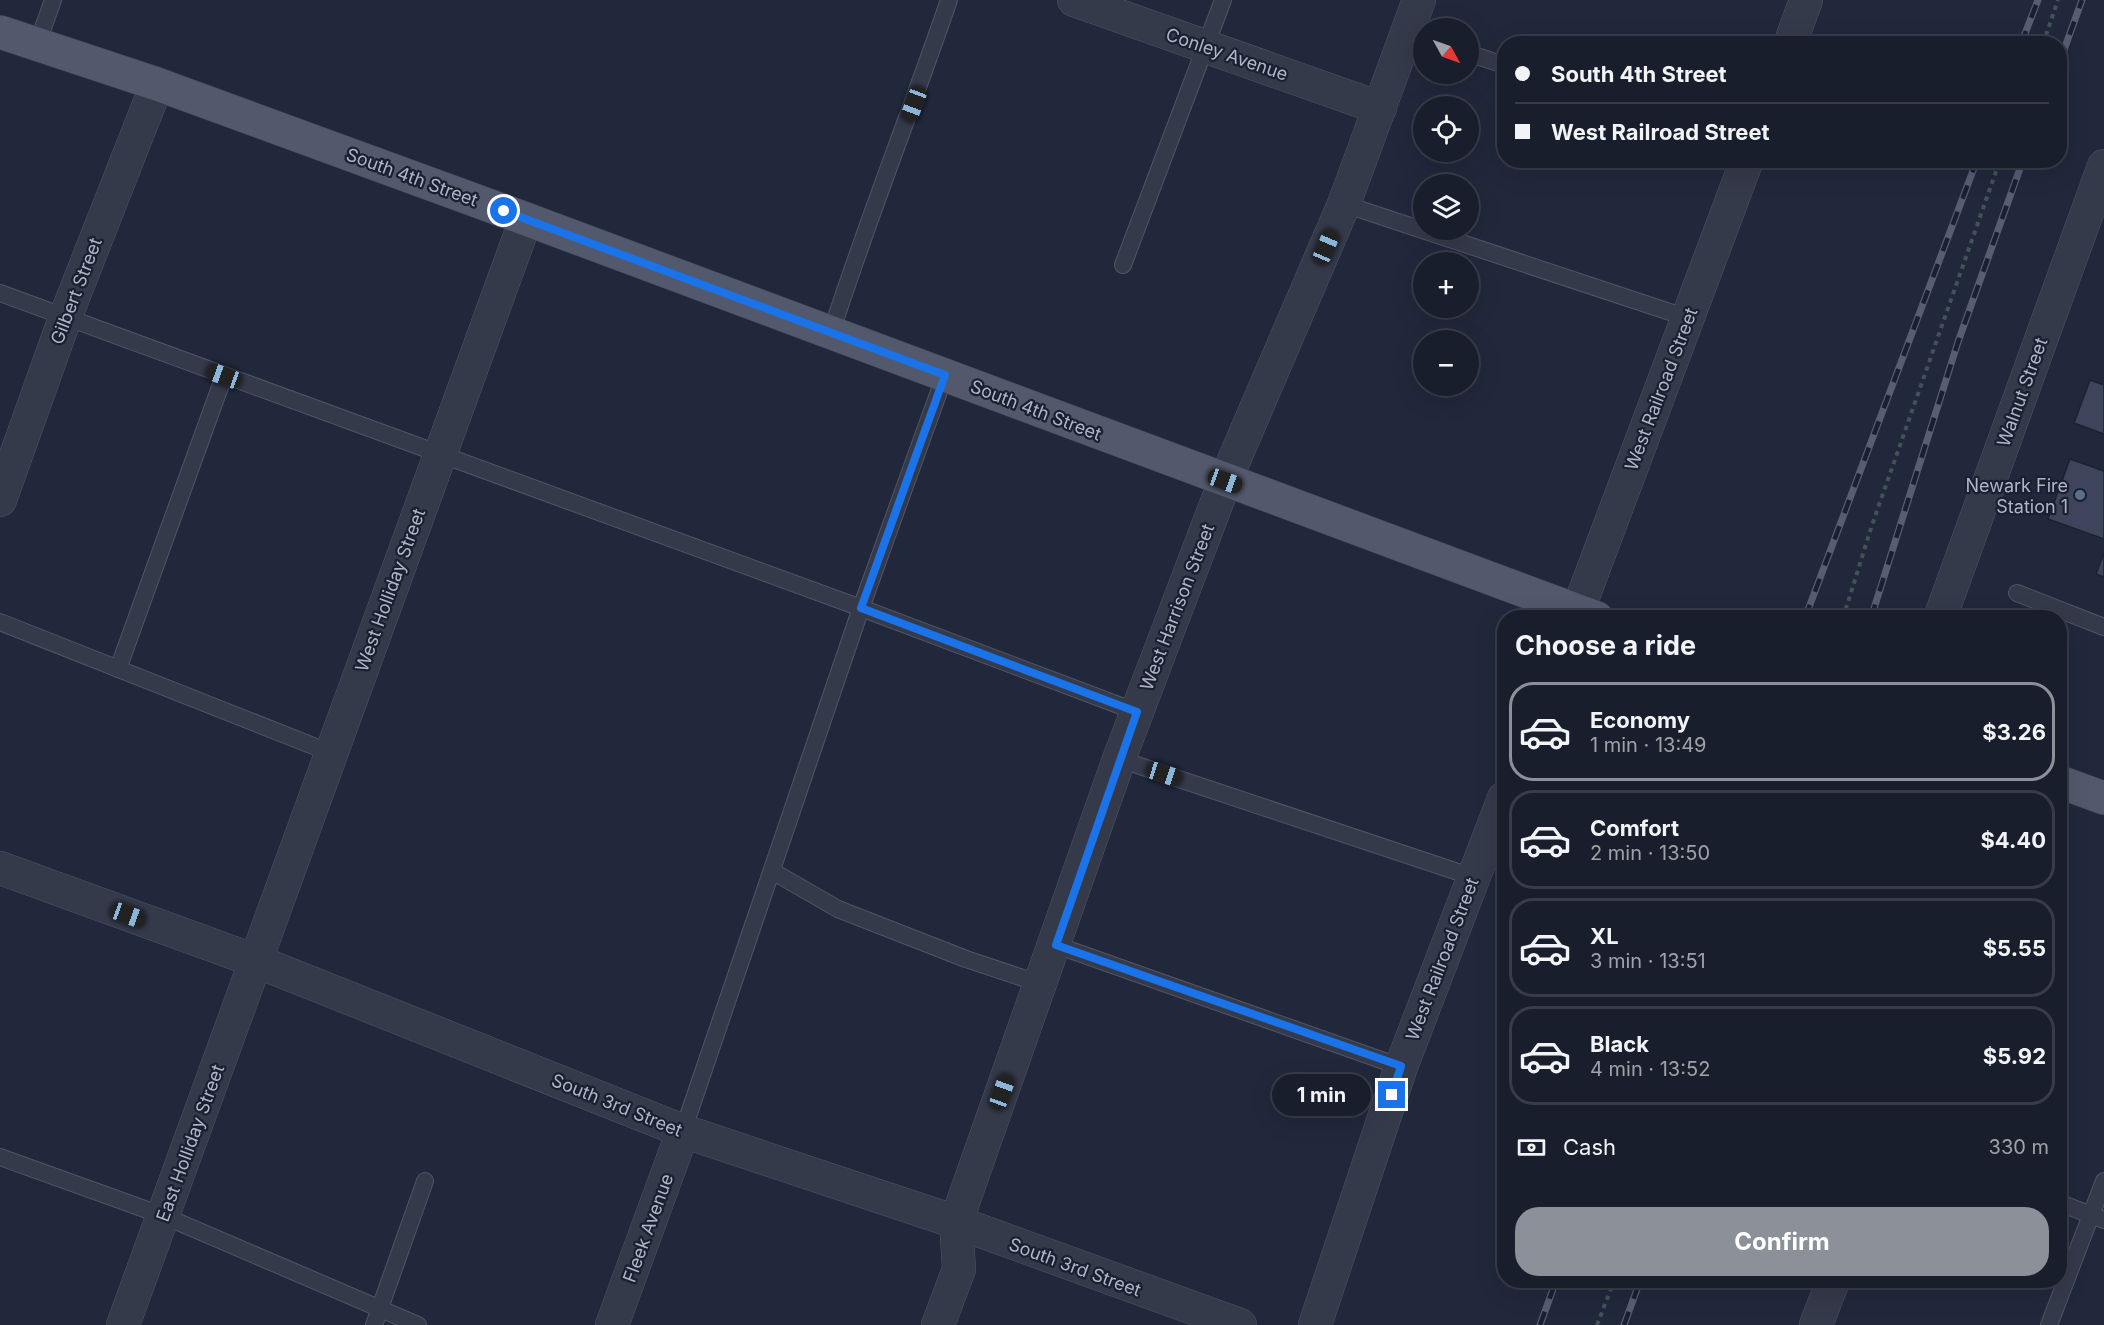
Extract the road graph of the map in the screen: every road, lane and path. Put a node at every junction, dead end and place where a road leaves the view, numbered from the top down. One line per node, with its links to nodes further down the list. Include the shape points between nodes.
1 (53, 0): 13 (lane)
2 (949, 0): 28 (lane)
3 (1074, 0): 14 (street, Conley Avenue)
4 (1223, 0): 14 (lane)
5 (1419, 0): 8 (street, West Harrison Street)
6 (1806, 0): 10 (street)
7 (2058, 0): 11 (path)
8 (1417, 18)
9 (0, 32): 13 (main road, South 4th Street)
10 (1793, 36)
11 (2046, 36)
12 (1413, 41): 18 (street, West Harrison Street)
13 (37, 45): 17 (main road, South 4th Street)
14 (1206, 47): 18 (street, Conley Avenue); 24 (lane)
15 (1479, 57): 16 (lane)
16 (1497, 63)
17 (157, 84): 23 (main road, South 4th Street); 26 (street, Gilbert Street)
18 (1380, 108): 22 (street, West Harrison Street)
19 (2104, 166): 39 (street, Walnut Street)
20 (1744, 168): 27 (street, West Railroad Street)
21 (1997, 168): 38 (path)
22 (1344, 204): 27 (lane); 32 (street, West Harrison Street)
23 (526, 219): 28 (main road, South 4th Street); 31 (street, West Holliday Street)
24 (1123, 264)
25 (0, 293): 26 (lane)
26 (65, 318): 30 (lane); 33 (street, Gilbert Street)
27 (1688, 318): 37 (street, West Railroad Street)
28 (831, 333): 29 (main road, South 4th Street)
29 (945, 375): 32 (main road, South 4th Street); 35 (lane)
30 (224, 376): 31 (lane); 44 (lane)
31 (439, 454): 35 (lane); 46 (street, West Holliday Street)
32 (1225, 481): 36 (main road, South 4th Street); 45 (street, West Harrison Street)
33 (0, 500)
34 (2017, 593): 40 (lane)
35 (861, 608): 45 (lane); 52 (lane)
36 (1567, 610)
37 (1585, 610)
38 (1845, 610)
39 (1943, 610)
40 (2060, 610)
41 (2067, 613): 43 (lane)
42 (0, 622): 44 (lane)
43 (2104, 627)
44 (118, 669): 46 (lane)
45 (1137, 712): 47 (street, West Harrison Street)
46 (331, 753): 55 (street, West Holliday Street)
47 (1119, 759): 53 (lane); 54 (street, West Harrison Street)
48 (2067, 785): 49 (main road)
49 (2104, 798)
50 (1497, 816): 53 (street, West Railroad Street)
51 (0, 868): 55 (street, South 3rd Street)
52 (772, 871): 56 (lane, via 838,909); 58 (lane)
53 (1473, 877): 57 (street, West Railroad Street)
54 (1056, 945): 56 (street, West Harrison Street); 57 (lane)
55 (256, 961): 58 (street, South 3rd Street); 63 (street, East Holliday Street)
56 (1041, 984): 65 (street, West Harrison Street)
57 (1401, 1066): 76 (street, West Railroad Street)
58 (683, 1131): 65 (street, South 3rd Street); 73 (street, Fleek Avenue)
59 (0, 1157): 63 (lane)
60 (425, 1181): 70 (lane)
61 (2104, 1181): 64 (lane)
62 (2067, 1206): 64 (lane)
63 (164, 1216): 70 (lane); 71 (street, East Holliday Street)
64 (2097, 1217): 66 (lane)
65 (956, 1222): 74 (street, via 959,1269); 75 (street, South 3rd Street)
66 (2067, 1284)
67 (1611, 1288): 77 (path)
68 (1830, 1288): 78 (street)
69 (2065, 1288): 79 (lane)
70 (377, 1317): 72 (lane)
71 (123, 1325)
72 (418, 1325)
73 (612, 1325)
74 (938, 1325)
75 (1240, 1325)
76 (1315, 1325)
77 (1597, 1325)
78 (1816, 1325)
79 (2049, 1325)

